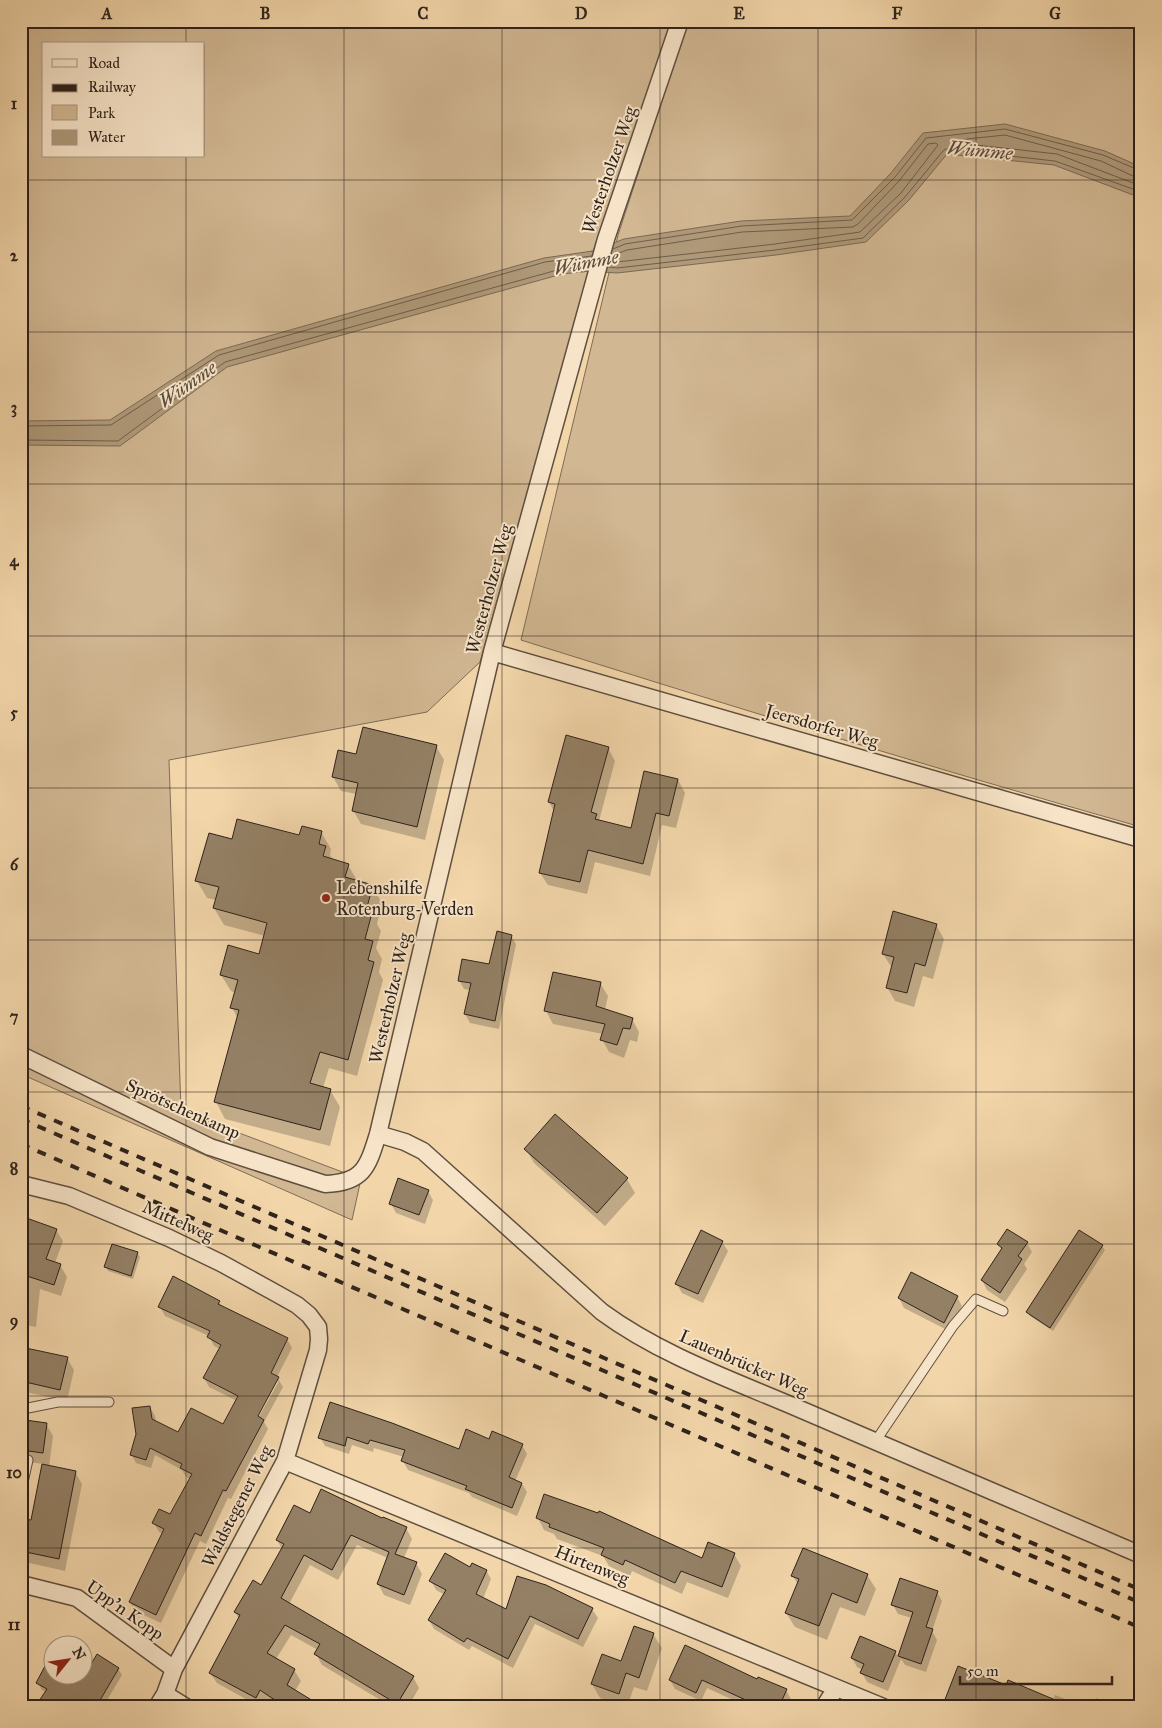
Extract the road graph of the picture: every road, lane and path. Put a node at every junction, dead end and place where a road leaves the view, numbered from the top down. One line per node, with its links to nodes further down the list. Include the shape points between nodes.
1 (680, 21): 2 (street, Westerholzer Weg, via 606,239)
2 (492, 652): 3 (street, Jeersdorfer Weg); 5 (street, Westerholzer Weg)
3 (1141, 839)
4 (21, 1055): 6 (street, Sprötschenkamp, via 210,1146 325,1184 339,1184)
5 (378, 1134): 6 (street, Westerholzer Weg, via 369,1163); 12 (street, Lauenbrücker Weg, via 424,1151 602,1312 624,1328 698,1365)
6 (361, 1173)
7 (21, 1184): 9 (street, Mittelweg, via 69,1196 169,1238 272,1291)
8 (1003, 1311): 12 (lane, via 976,1299 953,1326)
9 (309, 1315): 14 (street, Waldstegener Weg, via 318,1327 318,1344)
10 (109, 1402): 11 (lane, via 58,1402 23,1409)
11 (21, 1415)
12 (875, 1442): 16 (street, Lauenbrücker Weg)
13 (28, 1460): 15 (lane)
14 (285, 1461): 18 (street, Waldstegener Weg); 19 (street, Hirtenweg)
15 (21, 1492)
16 (1141, 1555)
17 (21, 1584): 18 (street, Upp'n Kopp, via 77,1598)
18 (174, 1669): 20 (street, Waldstegener Weg)
19 (836, 1688): 22 (street); 23 (street, Hirtenweg)
20 (161, 1700): 21 (street)
21 (186, 1707)
22 (824, 1707)
23 (883, 1707)

